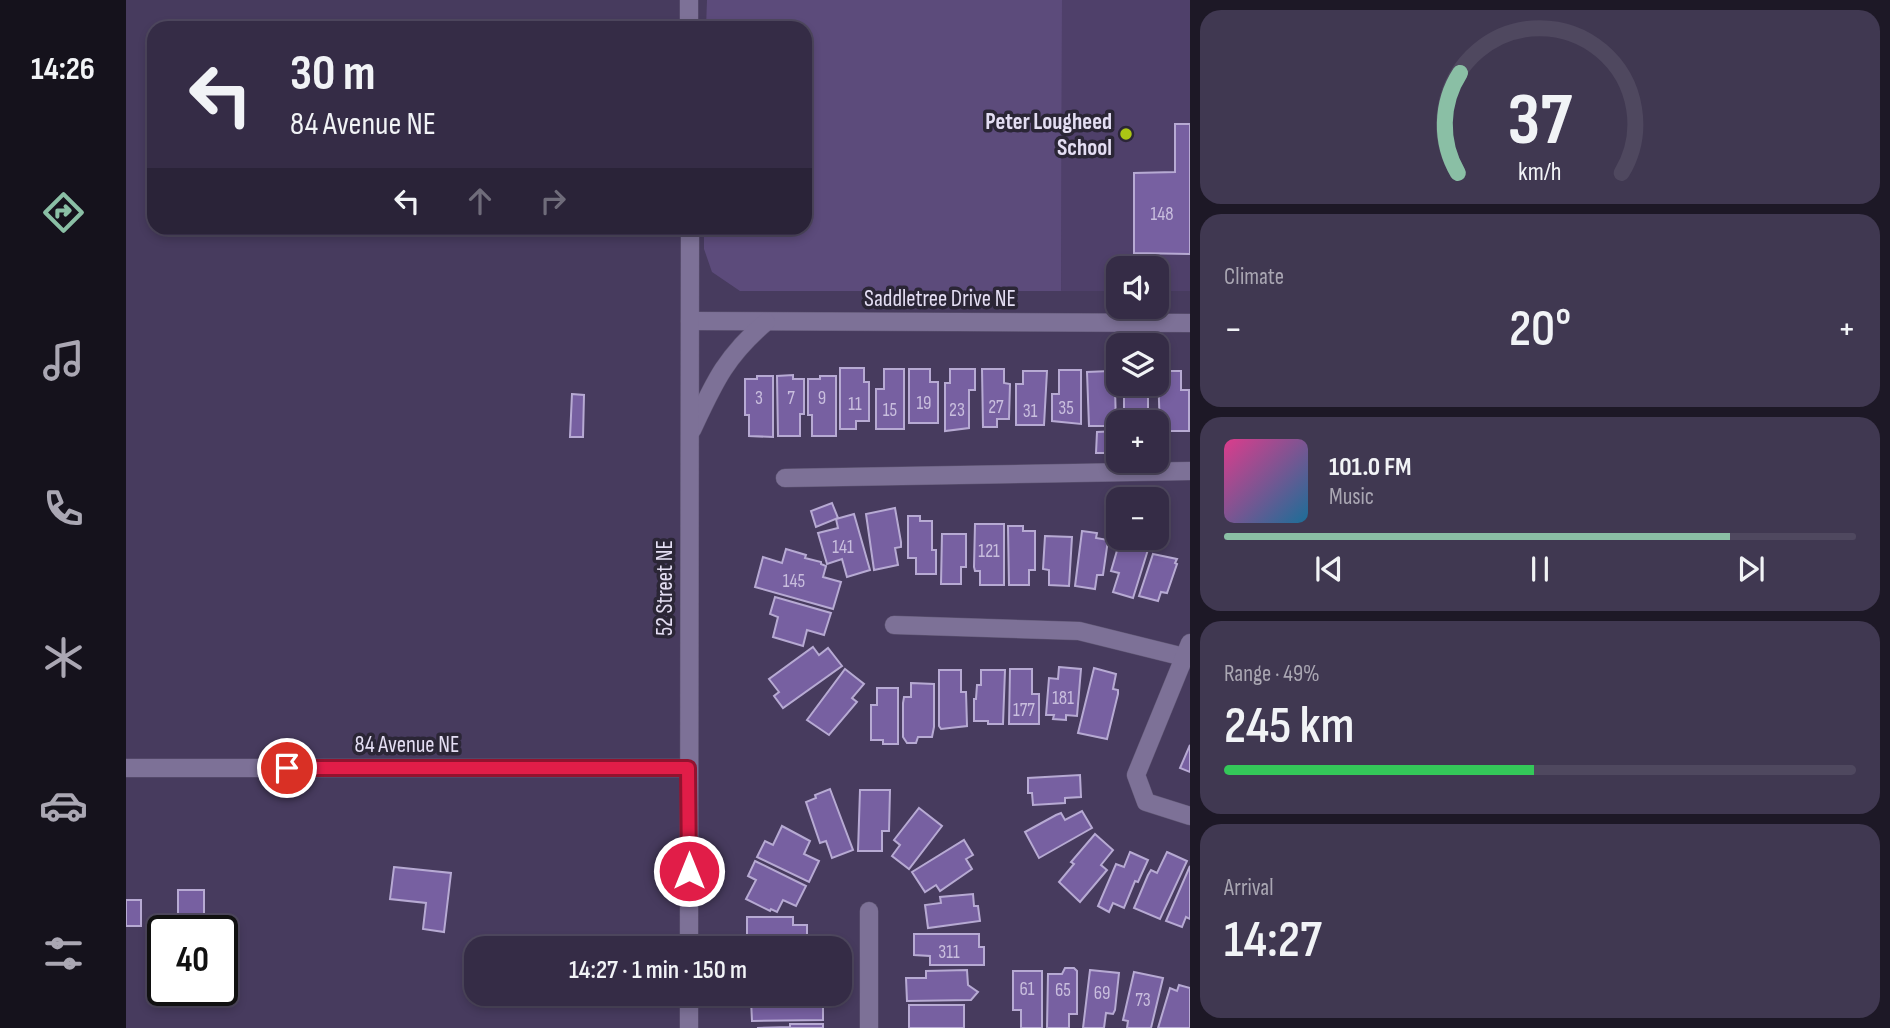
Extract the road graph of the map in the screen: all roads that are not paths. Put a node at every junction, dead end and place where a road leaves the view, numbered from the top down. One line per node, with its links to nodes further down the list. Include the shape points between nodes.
1 (689, 0): 2 (street)
2 (689, 21)
3 (690, 235): 4 (street, 52 Street NE)
4 (690, 321): 5 (street, Saddletree Drive NE); 7 (street, 52 Street NE)
5 (766, 322): 6 (street, Saddletree Drive NE); 7 (street, via 742,342 719,372)
6 (1190, 323)
7 (689, 436): 13 (street, 52 Street NE)
8 (1190, 471): 9 (street)
9 (785, 478)
10 (894, 625): 11 (street, via 1079,631)
11 (1187, 650): 14 (street, via 1136,775 1146,802)
12 (126, 768): 13 (street, 84 Avenue NE)
13 (688, 768): 16 (street, 52 Street NE)
14 (1190, 816)
15 (869, 911): 19 (street)
16 (689, 936)
17 (689, 1006): 18 (street)
18 (689, 1028)
19 (869, 1028)

